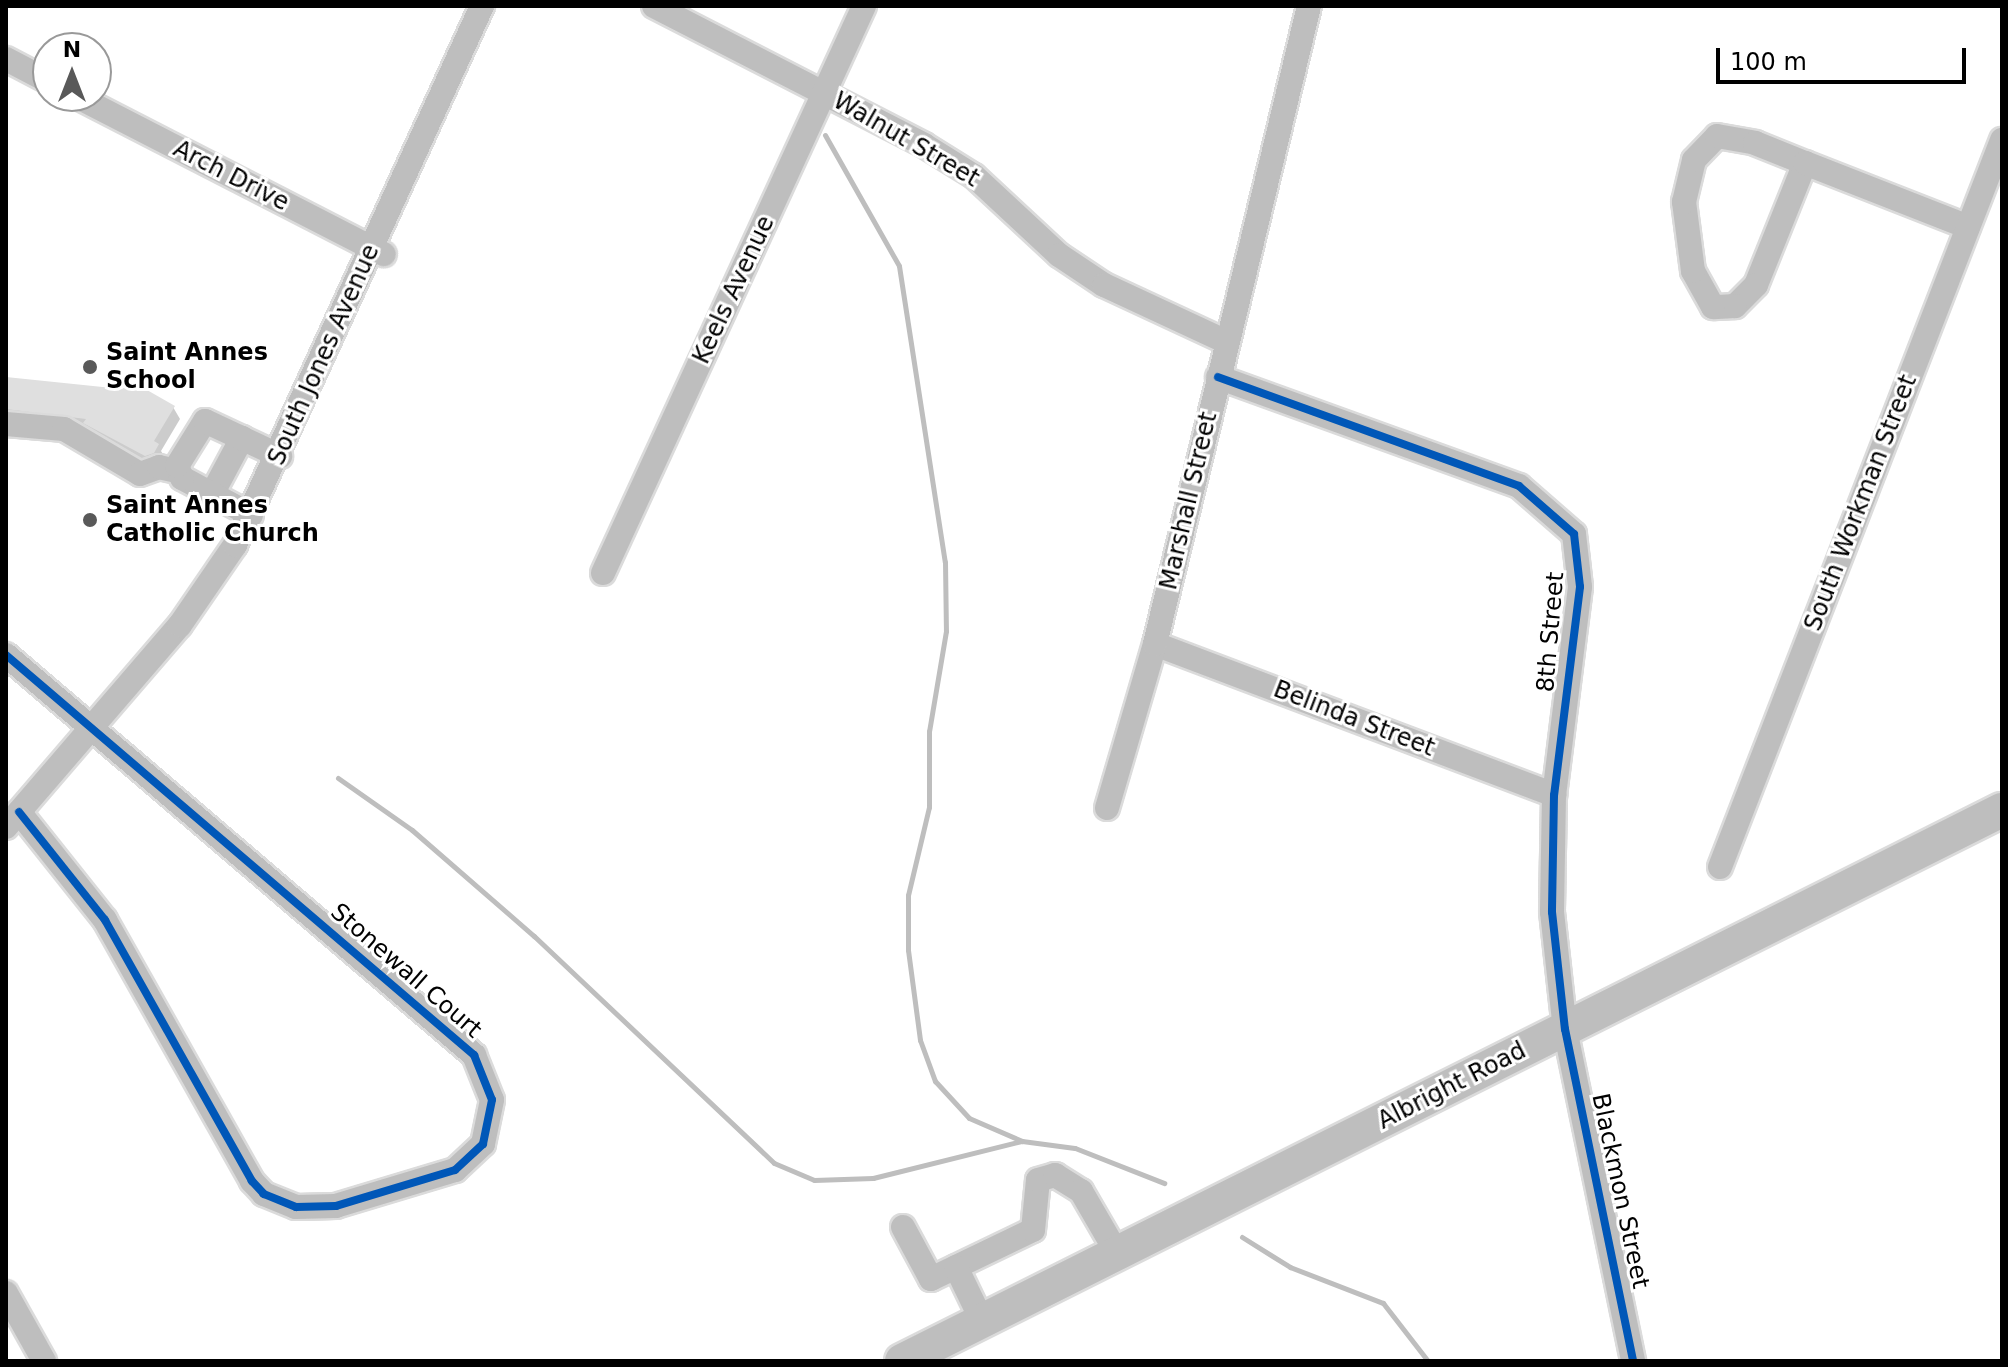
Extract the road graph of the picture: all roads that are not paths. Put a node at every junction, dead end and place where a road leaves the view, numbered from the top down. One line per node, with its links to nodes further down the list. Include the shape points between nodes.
1 (482, 6): 12 (street, South Jones Avenue)
2 (654, 6): 7 (street, Walnut Street)
3 (864, 6): 7 (street, Keels Avenue)
4 (1309, 6): 13 (street, Marshall Street)
5 (6, 59): 6 (street)
6 (32, 73)
7 (825, 93): 13 (street, Walnut Street, via 974,176 1059,255 1104,285); 21 (street, Keels Avenue)
8 (107, 112): 12 (street, Arch Drive)
9 (2002, 140): 11 (street, South Workman Street)
10 (1805, 163): 10 (street, via 1728,136 1717,136 1699,151 1684,216 1693,271 1713,307 1735,306 1756,285); 11 (street)
11 (1968, 227): 29 (street, South Workman Street)
12 (379, 252): 17 (street, South Jones Avenue)
13 (1227, 342): 14 (street, Marshall Street)
14 (1218, 377): 22 (street, Marshall Street); 25 (street, 8th Street, via 1519,486 1574,534 1580,587)
15 (6, 424): 18 (street, via 64,429 140,474 159,467)
16 (242, 438): 17 (street); 18 (street, via 205,421); 19 (street)
17 (280, 456): 20 (street, South Jones Avenue)
18 (176, 471): 19 (street)
19 (211, 496): 20 (street)
20 (251, 515): 24 (street, South Jones Avenue, via 180,625)
21 (603, 573)
22 (1155, 644): 25 (street, Belinda Street); 26 (street, Marshall Street)
23 (6, 655): 24 (street, Stonewall Court)
24 (92, 728): 28 (street, South Jones Avenue); 28 (street, Stonewall Court, via 474,1055 488,1081 492,1114 483,1144 471,1159 433,1178 336,1206 296,1207 264,1194 105,920)
25 (1554, 795): 30 (street, 8th Street, via 1552,912)
26 (1107, 808)
27 (2000, 817): 30 (highway, Albright Road)
28 (13, 819)
29 (1720, 867)
30 (1565, 1029): 32 (highway, Albright Road); 38 (street, Blackmon Street)
31 (903, 1227): 33 (street, via 931,1279)
32 (1117, 1253): 33 (street, via 1081,1191 1064,1177 1047,1175 1035,1188 1033,1230); 35 (highway, Albright Road)
33 (956, 1267): 35 (street)
34 (6, 1293): 36 (street)
35 (982, 1321): 37 (highway, Albright Road)
36 (44, 1361)
37 (902, 1361)
38 (1633, 1361)

